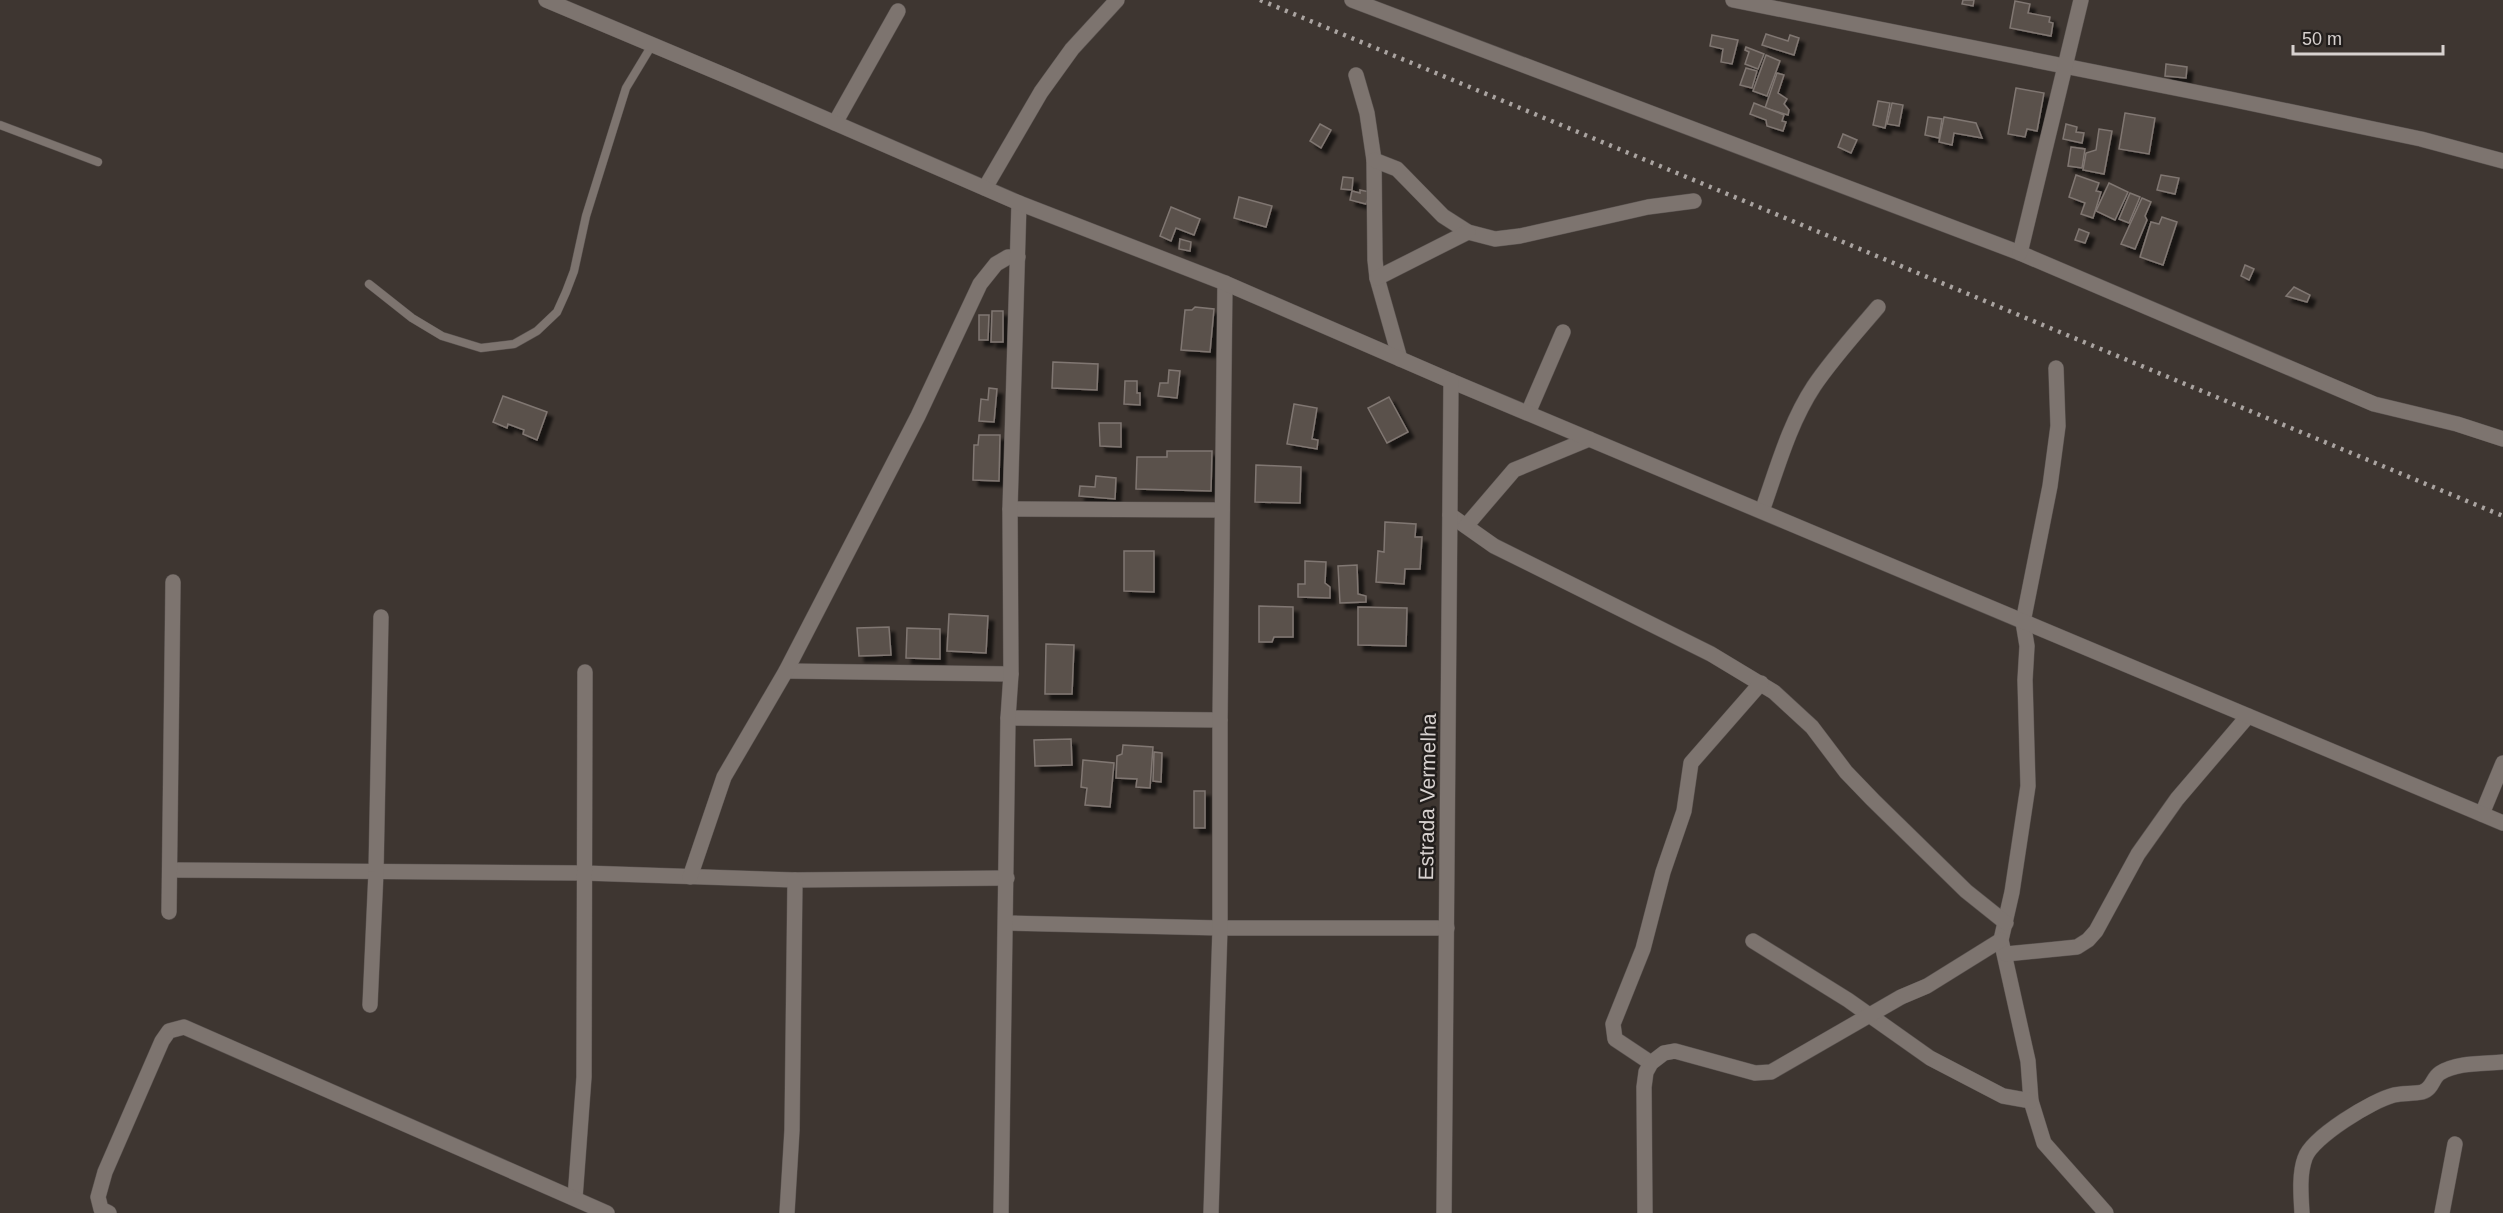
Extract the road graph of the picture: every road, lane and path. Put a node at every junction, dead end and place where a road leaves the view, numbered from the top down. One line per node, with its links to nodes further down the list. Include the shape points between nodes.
1 (546, 0): 8 (street)
2 (1117, 0): 16 (street, via 1072,49 1041,92)
3 (1352, 0): 6 (street)
4 (1733, 0): 9 (street)
5 (2081, 0): 9 (street)
6 (1384, 6): 20 (street)
7 (898, 11): 11 (street)
8 (652, 45): 11 (street); 24 (lane, via 626,88 566,292 557,312 537,331 514,344 481,348 442,336)
9 (2065, 66): 14 (street, via 2421,139); 20 (street)
10 (1356, 75): 13 (street)
11 (835, 123): 16 (street)
12 (0, 124): 15 (lane)
13 (1374, 160): 19 (street, via 1397,169 1443,216); 22 (street)
14 (2503, 161)
15 (98, 162)
16 (985, 188): 18 (street)
17 (1694, 201): 19 (street, via 1503,238)
18 (1019, 203): 21 (street); 23 (street)
19 (1468, 232): 22 (street)
20 (2020, 253): 32 (street, via 2374,404)
21 (1018, 257): 33 (street); 41 (street, via 1008,257 996,264 980,284 918,416)
22 (1377, 278): 27 (street)
23 (1225, 283): 27 (street); 34 (street)
24 (369, 284)
25 (1878, 307): 35 (street, via 1813,388 1790,431)
26 (1563, 332): 30 (street)
27 (1400, 359): 29 (street)
28 (2056, 368): 40 (street, via 2058,426)
29 (1451, 381): 30 (street); 36 (street, Estrada Vermelha)
30 (1528, 413): 31 (street)
31 (1589, 439): 35 (street); 37 (street, via 1514,470)
32 (2503, 439)
33 (1010, 509): 34 (street); 43 (street)
34 (1222, 510): 47 (street)
35 (1762, 511): 40 (street)
36 (1450, 515): 37 (street); 61 (street, Estrada Vermelha)
37 (1466, 526): 44 (street, via 1494,546 1659,627)
38 (173, 582): 51 (street)
39 (381, 617): 52 (street)
40 (2023, 622): 45 (street); 59 (street, via 2027,646 2028,786)
41 (786, 671): 43 (street); 54 (street, via 724,777)
42 (585, 672): 53 (street)
43 (1011, 674): 46 (street)
44 (1761, 683): 59 (street, via 1812,727 1846,772 1966,891); 67 (street, via 1691,763 1684,812 1642,949 1612,1024 1615,1039)
45 (2248, 716): 49 (street); 63 (street, via 2177,799 2138,854 2088,940 2077,946)
46 (1008, 718): 47 (street); 55 (street)
47 (1220, 720): 60 (street)
48 (2503, 763): 49 (street)
49 (2482, 814): 50 (street)
50 (2503, 823)
51 (170, 870): 52 (street); 57 (street)
52 (376, 872): 53 (street); 64 (street)
53 (584, 873): 54 (street); 70 (street, via 584,1077)
54 (690, 877): 56 (street)
55 (1007, 878): 56 (street); 58 (street)
56 (795, 880): 73 (street, via 792,1130)
57 (169, 912)
58 (1007, 923): 60 (street); 74 (street)
59 (2006, 923): 63 (street)
60 (1220, 928): 61 (street); 75 (street)
61 (1447, 928): 76 (street, Estrada Vermelha)
62 (1753, 941): 65 (street)
63 (2004, 947): 65 (street); 68 (street, via 2028,1061)
64 (370, 1005)
65 (1868, 1015): 67 (street, via 1771,1072 1755,1072 1675,1051 1664,1053); 68 (street, via 1930,1058 1983,1087)
66 (2503, 1062): 79 (street, via 2447,1069 2436,1075 2424,1092 2394,1095 2368,1105 2346,1120 2308,1150 2304,1160)
67 (1651, 1063): 77 (street, via 1644,1087)
68 (2031, 1101): 78 (street, via 2044,1143)
69 (2456, 1144): 80 (street)
70 (576, 1198): 71 (street, via 184,1027 170,1031 162,1041 105,1172 98,1197 101,1209); 72 (street)
71 (109, 1213)
72 (607, 1213)
73 (787, 1213)
74 (1001, 1213)
75 (1211, 1213)
76 (1444, 1213)
77 (1646, 1213)
78 (2106, 1213)
79 (2302, 1213)
80 (2442, 1213)

